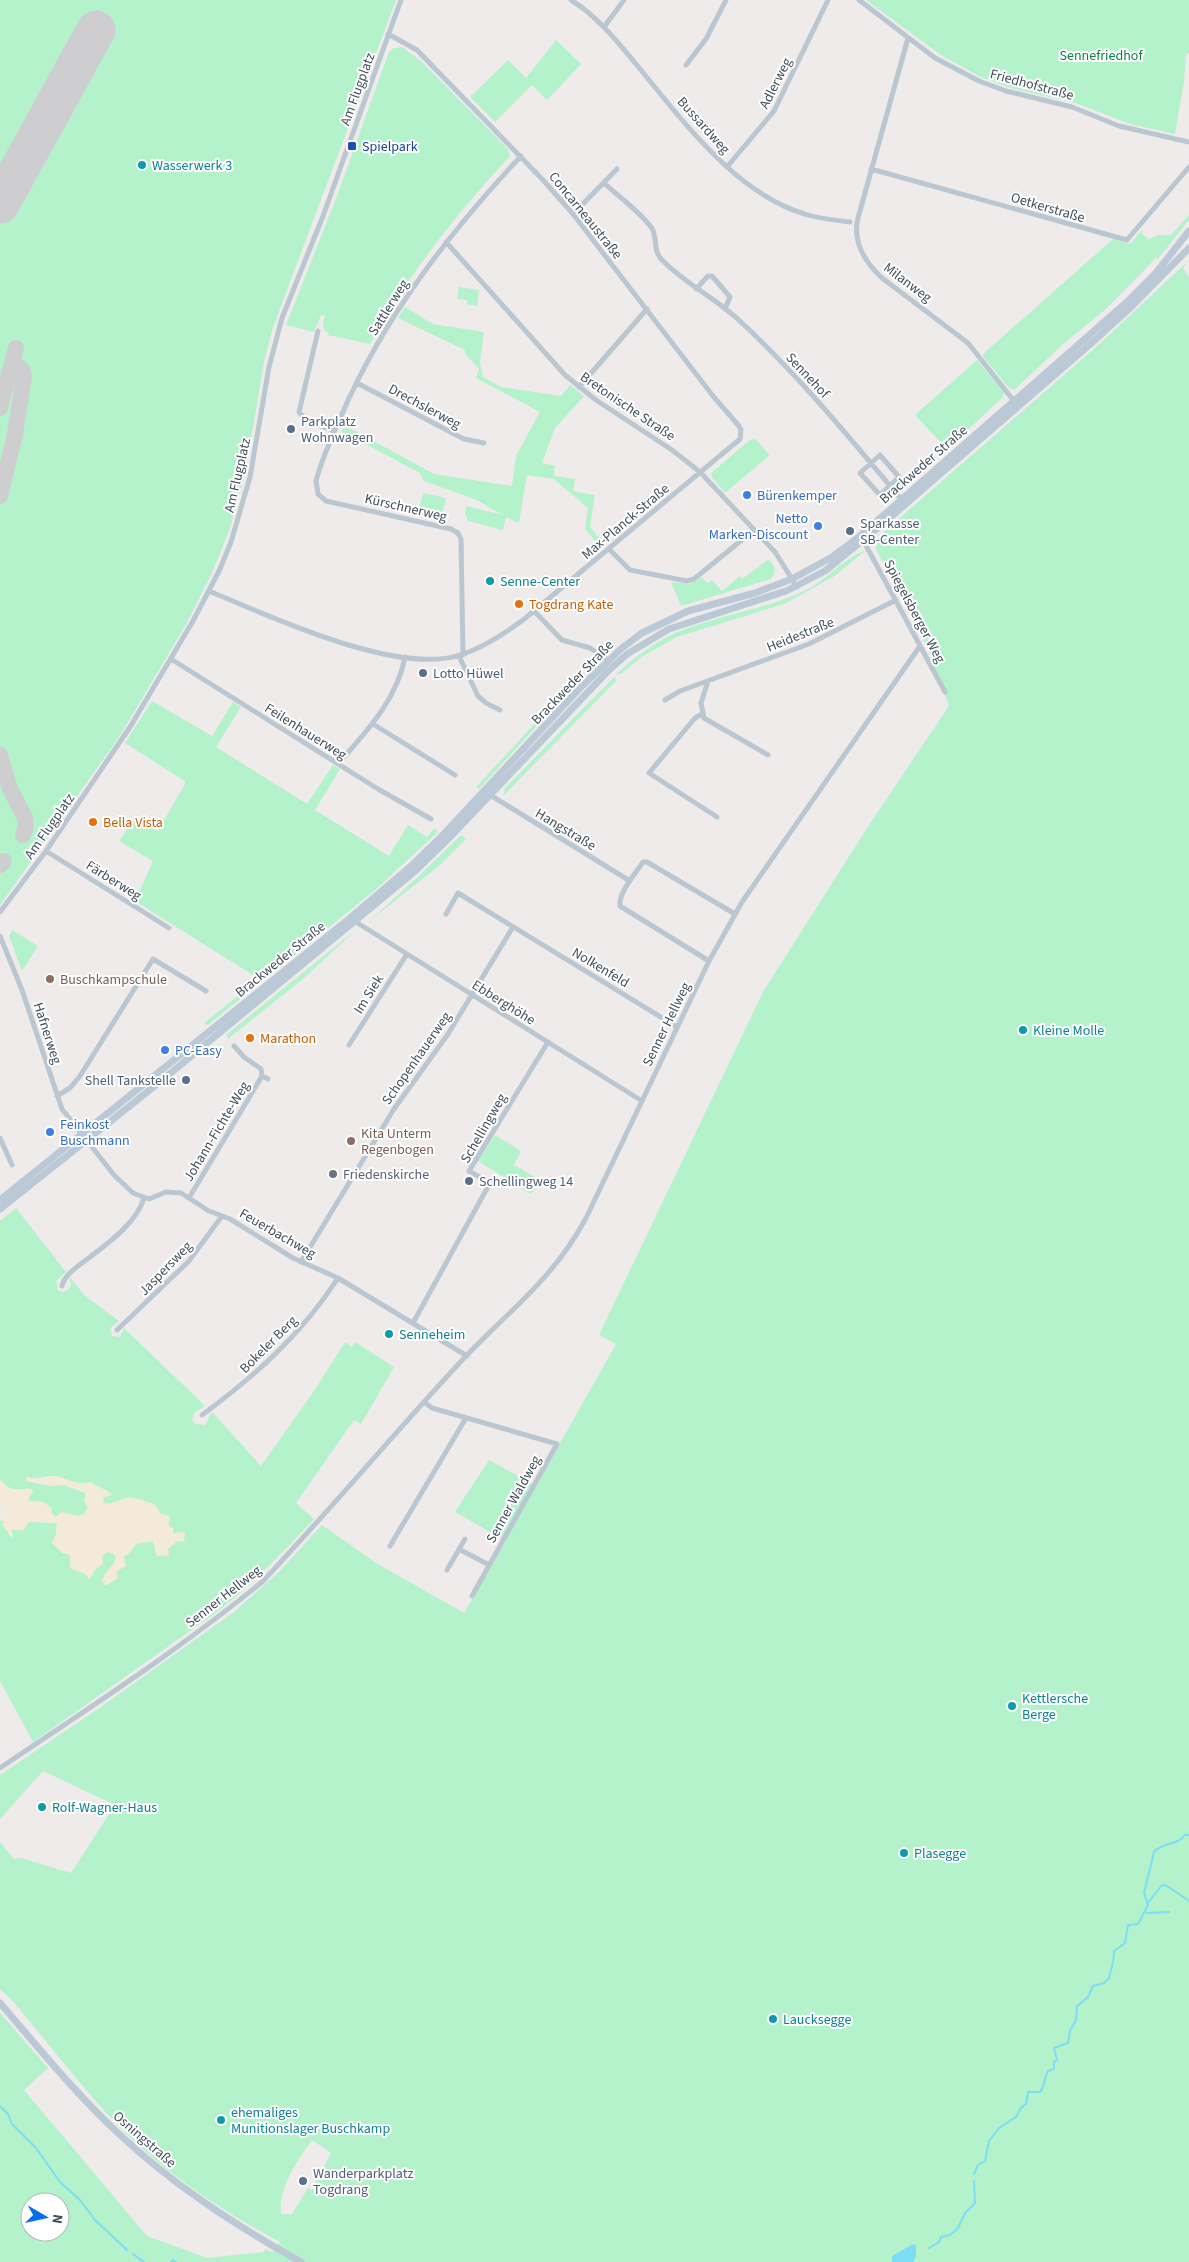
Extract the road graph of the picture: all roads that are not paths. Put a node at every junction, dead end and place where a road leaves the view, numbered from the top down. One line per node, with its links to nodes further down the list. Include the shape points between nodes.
1 (401, 0): 8 (street, Am Flugplatz)
2 (571, 0): 7 (street, Bussardweg)
3 (624, 0): 7 (street)
4 (726, 0): 10 (street, via 706,39)
5 (828, 0): 13 (street, Adlerweg, via 774,111)
6 (859, 0): 9 (street, Friedhofstraße)
7 (604, 26): 13 (street, Bussardweg, via 705,146)
8 (388, 34): 12 (street, Concarneaustraße, via 417,50); 43 (street, Am Flugplatz, via 323,216 282,318 269,367 255,454 241,512)
9 (908, 38): 11 (street, Friedhofstraße, via 958,71 993,87 1072,107 1119,126); 16 (street, Milanweg)
10 (686, 66)
11 (1189, 142)
12 (521, 156): 18 (street, Concarneaustraße); 21 (street, Sattlerweg)
13 (727, 167): 19 (street, Bussardweg, via 792,210 818,218)
14 (1189, 167): 16 (street, Oetkerstraße, via 1127,240)
15 (617, 169): 17 (street)
16 (871, 169): 29 (street, Milanweg, via 857,223 863,256 882,278 968,343)
17 (604, 182): 18 (street); 23 (street, Sennehof, via 651,228 659,257)
18 (573, 214): 25 (street, Concarneaustraße)
19 (850, 222)
20 (1189, 231): 29 (main road, Brackweder Straße, via 1156,273 1127,302)
21 (446, 242): 27 (street, Sattlerweg, via 398,310); 28 (street, Bretonische Straße)
22 (1189, 248): 39 (main road, Brackweder Straße, via 1122,315)
23 (696, 289): 24 (street, Sennehof); 24 (street, via 708,276 712,276 730,297)
24 (725, 309): 33 (street, Sennehof, via 782,363)
25 (647, 310): 28 (street); 31 (street, Concarneaustraße, via 739,426)
26 (318, 331): 30 (street, via 300,412 307,421)
27 (356, 383): 30 (street, Sattlerweg); 32 (street, Drechslerweg, via 464,439)
28 (579, 387): 34 (street, Bretonische Straße)
29 (1014, 401): 37 (main road, Brackweder Straße)
30 (334, 431): 36 (street, Sattlerweg, via 316,481)
31 (741, 434): 34 (street, Max-Planck-Straße, via 736,444)
32 (484, 444)
33 (870, 463): 35 (street, Sennehof); 35 (street, via 882,455 899,477); 35 (street, via 860,474 877,495)
34 (700, 472): 38 (street, Bretonische Straße); 40 (street, Max-Planck-Straße)
35 (890, 486): 37 (street, Sennehof)
36 (318, 494): 47 (street, Kürschnerweg, via 331,502 458,533 461,539)
37 (901, 499): 41 (main road, Brackweder Straße, via 832,557)
38 (754, 530): 40 (street, via 694,580 687,581 630,570); 41 (street, Bretonische Straße, via 775,552)
39 (864, 540): 42 (main road, Brackweder Straße, via 825,570); 44 (street, Spiegelsberger Weg)
40 (609, 549): 45 (street, Max-Planck-Straße)
41 (792, 579): 42 (street, Bretonische Straße); 50 (main road, Brackweder Straße, via 662,622 642,633)
42 (796, 587): 50 (main road, Brackweder Straße, via 669,629)
43 (209, 592): 48 (street, Max-Planck-Straße, via 328,639); 49 (street, Am Flugplatz)
44 (896, 600): 46 (street, Spiegelsberger Weg); 51 (street, Heidestraße, via 809,644)
45 (534, 611): 47 (street, Max-Planck-Straße, via 500,636); 50 (street, via 562,640 590,648)
46 (920, 646): 52 (street, Spiegelsberger Weg); 67 (street, Senner Hellweg)
47 (461, 655): 48 (street, Max-Planck-Straße, via 437,659); 54 (street, via 478,696)
48 (404, 657): 56 (street, via 391,696)
49 (171, 659): 58 (street, Feilenhauerweg); 63 (street, Am Flugplatz, via 112,756)
50 (611, 663): 60 (main road, Brackweder Straße); 82 (main road, Brackweder Straße, via 410,867)
51 (708, 680): 53 (street, Heidestraße); 55 (street, via 702,696)
52 (946, 692)
53 (665, 700)
54 (500, 710)
55 (702, 714): 57 (street, via 711,724); 61 (street, via 695,718 649,773)
56 (373, 724): 58 (street); 59 (street)
57 (768, 755)
58 (338, 764): 62 (street, Feilenhauerweg)
59 (455, 775)
60 (490, 795): 64 (street, Hangstraße); 68 (main road, Brackweder Straße, via 414,872)
61 (717, 817)
62 (432, 819)
63 (46, 852): 65 (street, Am Flugplatz); 70 (street, Färberweg)
64 (630, 881): 67 (street, via 643,862 647,862); 73 (street, via 620,906)
65 (0, 912)
66 (446, 914): 69 (street, Nolkenfeld, via 458,893)
67 (735, 914): 73 (street, Senner Hellweg)
68 (356, 922): 72 (street, Ebberghöhe); 84 (main road, Brackweder Straße)
69 (514, 927): 75 (street); 76 (street, Nolkenfeld)
70 (169, 928)
71 (0, 936): 80 (street, Hafnerweg, via 22,990)
72 (407, 954): 75 (street, Ebberghöhe); 78 (street, Im Siek)
73 (709, 962): 76 (street, Senner Hellweg)
74 (206, 991): 80 (street, via 153,958 80,1076)
75 (472, 994): 77 (street, Ebberghöhe); 91 (street, Schopenhauerweg, via 448,1034 394,1109)
76 (677, 1027): 81 (street, Senner Hellweg)
77 (548, 1042): 81 (street, Ebberghöhe); 94 (street, Schellingweg, via 468,1171 490,1184)
78 (349, 1045)
79 (234, 1046): 87 (street, Johann-Fichte-Weg, via 244,1058 261,1069 265,1078)
80 (57, 1096): 82 (street, Hafnerweg, via 63,1112)
81 (642, 1101): 96 (street, Senner Hellweg, via 573,1242 526,1300)
82 (80, 1135): 84 (street, Hafnerweg); 88 (main road, Brackweder Straße)
83 (0, 1138): 85 (street)
84 (86, 1141): 86 (street, via 123,1185); 89 (main road, Brackweder Straße)
85 (12, 1165)
86 (144, 1198): 87 (street, Feuerbachweg, via 170,1191); 93 (street, via 140,1211 103,1247 68,1274)
87 (190, 1198): 90 (street, Feuerbachweg)
88 (0, 1200)
89 (0, 1209)
90 (222, 1216): 91 (street, Feuerbachweg); 95 (street, Jaspersweg, via 189,1261)
91 (301, 1262): 92 (street, Feuerbachweg)
92 (338, 1278): 94 (street, Feuerbachweg); 98 (street, Bokeler Berg, via 315,1311 278,1353)
93 (62, 1286)
94 (413, 1323): 96 (street, Feuerbachweg)
95 (117, 1330)
96 (467, 1356): 97 (street, Senner Hellweg)
97 (424, 1402): 99 (street, via 432,1408); 106 (street, Senner Hellweg, via 262,1582 102,1700)
98 (202, 1415)
99 (466, 1418): 101 (street); 103 (street, Senner Waldweg, via 557,1444)
100 (465, 1539): 102 (street, Senner Waldweg)
101 (390, 1546)
102 (460, 1550): 103 (street); 104 (street, Senner Waldweg)
103 (489, 1566): 105 (street, Senner Waldweg)
104 (447, 1570)
105 (472, 1596)
106 (0, 1768)
107 (0, 2003): 108 (main road, Osningstraße, via 77,2091 136,2149 222,2215)
108 (301, 2262)

